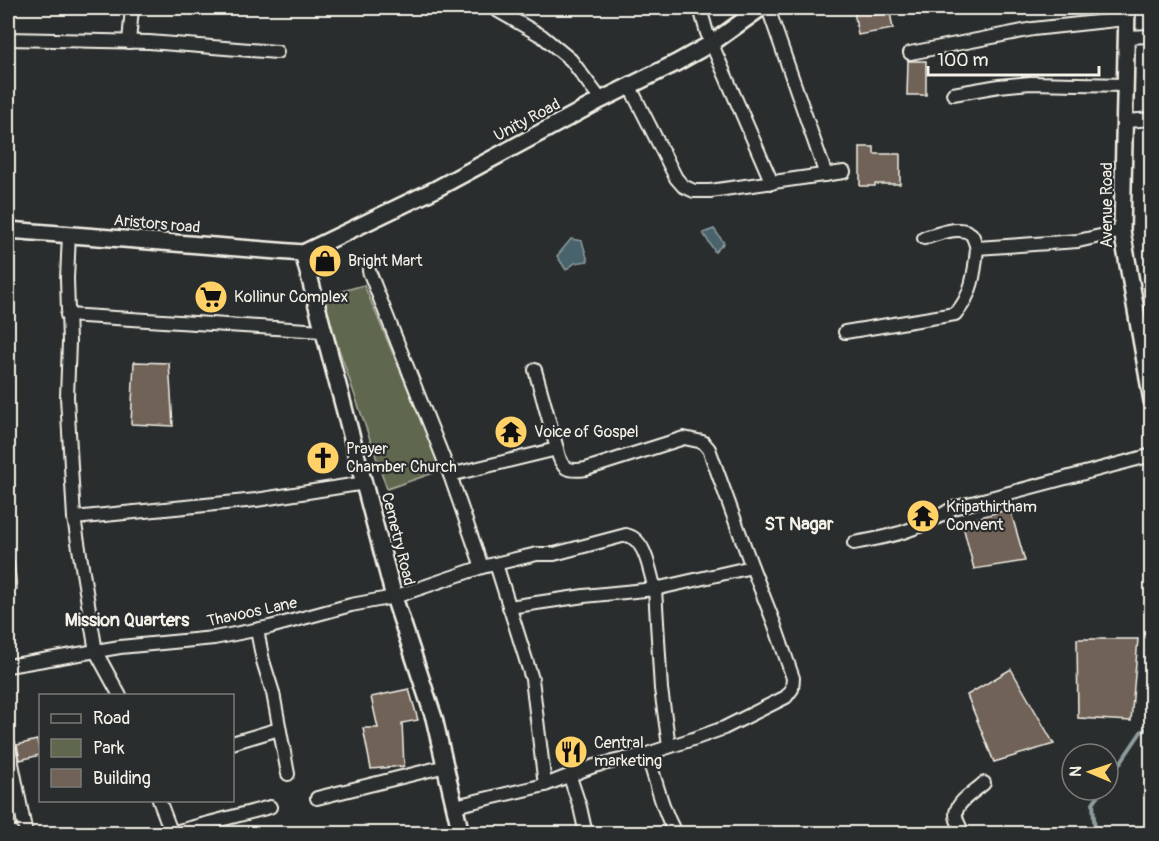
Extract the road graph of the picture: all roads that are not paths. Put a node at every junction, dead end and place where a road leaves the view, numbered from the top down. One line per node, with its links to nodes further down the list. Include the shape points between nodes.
1 (132, 8): 10 (street)
2 (493, 8): 17 (street, via 542,36 571,60)
3 (700, 8): 11 (street)
4 (761, 8): 11 (street, Unity Road)
5 (768, 8): 21 (street)
6 (1126, 13): 8 (street, Avenue Road); 13 (street)
7 (1152, 36): 8 (street)
8 (1125, 37): 14 (street, Avenue Road)
9 (8, 39): 10 (street)
10 (129, 42): 12 (street)
11 (712, 43): 15 (street, Unity Road); 22 (street)
12 (277, 52)
13 (910, 53)
14 (1125, 85): 16 (street, via 1031,83); 19 (street, Avenue Road)
15 (630, 87): 17 (street, Unity Road); 22 (street, via 683,186 710,191)
16 (952, 94)
17 (601, 100): 28 (street, Unity Road, via 434,190)
18 (1152, 119): 19 (street)
19 (1126, 121): 24 (street, Avenue Road)
20 (844, 172): 21 (street)
21 (826, 175): 22 (street)
22 (772, 183)
23 (8, 230): 25 (street, Aristors road)
24 (1122, 231): 27 (street, via 1078,241); 33 (street, Avenue Road)
25 (69, 234): 28 (street, Aristors road); 30 (street)
26 (924, 238): 27 (street, via 964,231 972,235)
27 (976, 248): 32 (street, via 966,298 955,314)
28 (303, 253): 31 (street, Cemetry Road)
29 (369, 271): 38 (street)
30 (67, 315): 31 (street); 40 (street, via 67,397)
31 (323, 331): 39 (street, Cemetry Road)
32 (845, 332)
33 (1147, 350): 35 (street, Avenue Road)
34 (535, 370): 36 (street)
35 (1152, 401)
36 (557, 449): 38 (street); 44 (street, via 565,468 574,471 684,438 703,442 709,449)
37 (1152, 455): 41 (street, via 953,508 914,530)
38 (450, 476): 43 (street)
39 (365, 483): 40 (street, via 256,500); 46 (street, Cemetry Road)
40 (75, 518): 49 (street)
41 (854, 543)
42 (496, 564): 43 (street, Thavoos Lane); 45 (street, Thavoos Lane, via 554,554 626,534 640,542); 47 (street)
43 (482, 567): 46 (street, Thavoos Lane)
44 (752, 567): 45 (street); 55 (street, via 793,678 792,689 786,697 724,728)
45 (655, 589): 47 (street); 55 (street, Thavoos Lane)
46 (394, 597): 48 (street, Thavoos Lane); 57 (street, Cemetry Road)
47 (509, 607): 61 (street, via 532,679)
48 (257, 630): 49 (street, Thavoos Lane); 52 (street)
49 (96, 652): 50 (street, Thavoos Lane); 51 (street)
50 (8, 666)
51 (119, 694)
52 (279, 729): 53 (street); 58 (street)
53 (234, 742)
54 (8, 743): 67 (street)
55 (669, 746): 56 (street)
56 (647, 754): 59 (street, via 594,766); 70 (street, via 666,818)
57 (446, 766): 62 (street); 64 (street, Cemetry Road)
58 (288, 774)
59 (570, 777): 61 (street); 69 (street)
60 (984, 783): 71 (street, via 957,809)
61 (545, 785): 64 (street)
62 (317, 798)
63 (159, 802): 66 (street)
64 (455, 806): 68 (street, Cemetry Road)
65 (270, 807): 66 (street)
66 (170, 833)
67 (26, 834)
68 (461, 834)
69 (586, 834)
70 (676, 834)
71 (963, 834)

